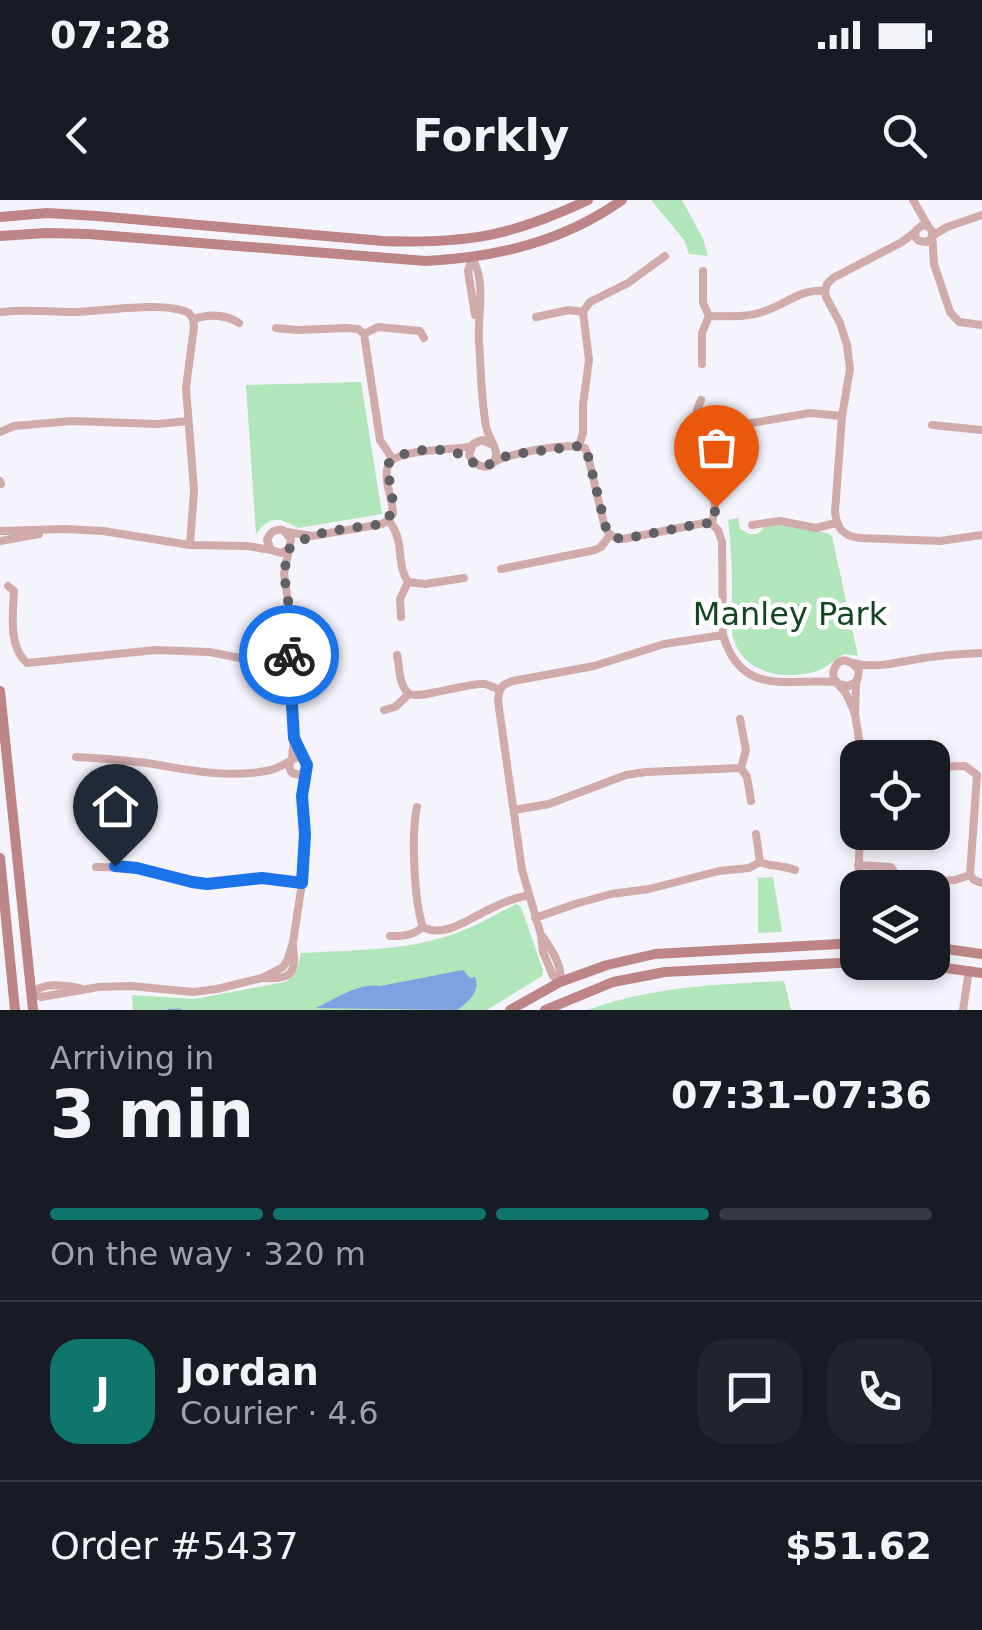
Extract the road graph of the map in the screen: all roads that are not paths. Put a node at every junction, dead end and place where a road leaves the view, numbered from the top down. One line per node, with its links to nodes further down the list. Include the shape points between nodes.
1 (588, 200): 9 (street, via 544,221)
2 (622, 200): 12 (street, via 559,235)
3 (914, 202): 6 (street); 8 (street)
4 (982, 215): 6 (street)
5 (0, 217): 9 (street, via 47,213 383,241)
6 (930, 232): 8 (street, via 927,242); 8 (street, via 923,225); 11 (street)
7 (0, 236): 12 (street, via 88,234 456,259)
8 (917, 236): 11 (street); 14 (street, via 833,278)
9 (470, 240): 12 (street)
10 (665, 256): 16 (street)
11 (934, 264): 21 (street, via 954,318)
12 (473, 266): 27 (street, via 469,290)
13 (703, 271): 17 (street)
14 (825, 290): 17 (street, via 804,291 746,316); 28 (street, via 847,344)
15 (2, 312): 19 (street, via 173,308)
16 (583, 312): 18 (street); 36 (street, via 590,360)
17 (709, 316): 25 (street)
18 (536, 317)
19 (193, 319): 20 (street, via 212,315); 29 (street)
20 (239, 323)
21 (982, 325)
22 (276, 328): 23 (street)
23 (364, 334): 24 (street, via 378,327); 40 (street, via 380,440)
24 (424, 338)
25 (702, 364)
26 (701, 400): 32 (street)
27 (484, 411): 34 (street); 35 (street)
28 (842, 416): 32 (street, via 810,413); 45 (street)
29 (188, 421): 33 (street, via 72,420); 56 (street)
30 (932, 425): 31 (street)
31 (982, 430)
32 (706, 431): 37 (street)
33 (0, 432)
34 (492, 444): 35 (street); 39 (street); 41 (street)
35 (472, 445): 38 (street); 42 (street)
36 (579, 446): 39 (street); 52 (street, via 588,456)
37 (706, 450)
38 (448, 451): 40 (street); 42 (street)
39 (516, 454): 41 (street)
40 (392, 458): 44 (street)
41 (492, 463): 42 (street)
42 (474, 464)
43 (712, 484): 46 (street)
44 (388, 520): 54 (street); 63 (street, via 399,537)
45 (836, 523): 47 (street); 53 (street, via 860,538)
46 (712, 524): 52 (street, via 623,539); 66 (street, via 722,542)
47 (752, 525)
48 (0, 531): 49 (street)
49 (48, 531): 55 (street); 56 (street)
50 (287, 532): 51 (street); 54 (street); 58 (street)
51 (270, 534): 57 (street); 59 (street)
52 (610, 535): 60 (street, via 595,550)
53 (982, 535)
54 (312, 536): 58 (street)
55 (0, 541)
56 (190, 546): 57 (street)
57 (247, 546): 59 (street)
58 (289, 549): 59 (street); 61 (street)
59 (272, 551): 61 (street)
60 (501, 569)
61 (284, 574): 69 (street)
62 (464, 578): 63 (street)
63 (408, 582): 65 (street)
64 (8, 586): 69 (street, via 14,591 18,650 26,662 156,650)
65 (401, 617)
66 (722, 635): 74 (street, via 735,663 748,673 784,684); 76 (street, via 513,680)
67 (982, 653): 71 (street)
68 (397, 655): 78 (street)
69 (289, 658): 82 (street)
70 (854, 663): 71 (street); 72 (street); 73 (street)
71 (888, 665): 73 (street)
72 (836, 666): 74 (street); 75 (street)
73 (857, 680): 75 (street); 80 (street)
74 (807, 682): 75 (street)
75 (837, 683): 80 (street)
76 (500, 690): 78 (street, via 482,684); 97 (street)
77 (0, 691): 88 (street)
78 (409, 694): 79 (street)
79 (384, 710)
80 (855, 714): 83 (street)
81 (740, 719): 89 (street, via 746,750)
82 (294, 738): 85 (street); 86 (street)
83 (859, 740)
84 (76, 757): 90 (street, via 206,774)
85 (304, 759): 86 (street); 91 (street)
86 (292, 760): 90 (street); 92 (street)
87 (950, 766): 93 (street)
88 (4, 768): 123 (street)
89 (741, 768): 95 (street); 97 (street, via 646,772)
90 (273, 769): 92 (street)
91 (305, 772): 92 (street); 94 (street)
92 (293, 773): 94 (street)
93 (979, 774): 107 (street)
94 (302, 796): 109 (street)
95 (750, 801)
96 (418, 807): 113 (street, via 414,867)
97 (514, 810): 111 (street)
98 (756, 834): 101 (street)
99 (859, 850): 102 (street)
100 (0, 858): 124 (street)
101 (760, 862): 104 (street); 112 (street)
102 (858, 865): 105 (street); 106 (street)
103 (96, 867): 109 (street, via 137,868 207,884 262,878)
104 (795, 870)
105 (858, 870)
106 (893, 870)
107 (970, 875): 108 (street); 110 (street)
108 (950, 880)
109 (302, 883): 123 (street, via 294,960 284,978 193,992 130,986)
110 (982, 883)
111 (529, 894): 112 (street); 113 (street, via 448,928)
112 (535, 918): 122 (street, via 543,952)
113 (422, 927): 114 (street)
114 (390, 936)
115 (840, 944): 122 (street, via 655,954)
116 (950, 949): 117 (street)
117 (977, 953): 120 (street)
118 (840, 963): 125 (street, via 665,972)
119 (950, 968): 120 (street)
120 (969, 970): 121 (street); 130 (street)
121 (982, 973)
122 (560, 979): 125 (street); 126 (street)
123 (31, 993): 124 (street); 128 (street)
124 (14, 995): 127 (street)
125 (568, 999): 129 (street)
126 (515, 1007)
127 (16, 1010)
128 (33, 1010)
129 (545, 1010)
130 (963, 1010)

